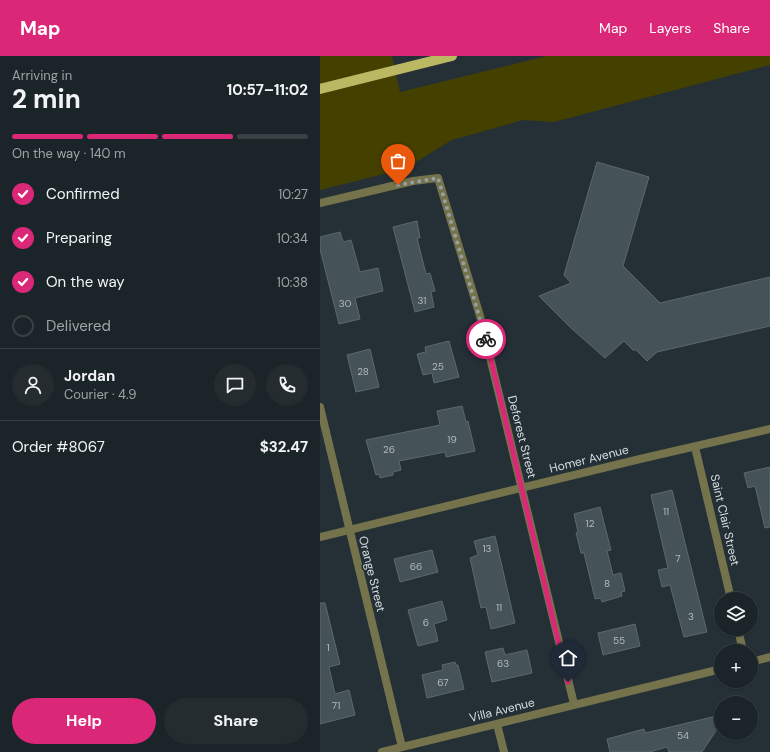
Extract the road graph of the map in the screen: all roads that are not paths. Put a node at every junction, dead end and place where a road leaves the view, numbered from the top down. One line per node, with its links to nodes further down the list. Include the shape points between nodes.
1 (452, 56): 2 (main road)
2 (320, 89)
3 (320, 203): 7 (street, Deforest Street, via 413,181 438,178 480,316)
4 (320, 407): 8 (street, Orange Street)
5 (770, 429): 6 (street, Homer Avenue)
6 (695, 447): 7 (street, Homer Avenue, via 640,458); 10 (street, Saint Clair Street)
7 (522, 489): 8 (street, Homer Avenue); 14 (street, Deforest Street)
8 (349, 530): 9 (street, Homer Avenue); 16 (street, Orange Street)
9 (320, 537)
10 (729, 592)
11 (770, 658): 12 (street)
12 (758, 661)
13 (714, 671): 14 (street, Villa Avenue)
14 (574, 704): 15 (street, Villa Avenue)
15 (497, 724): 16 (street, Villa Avenue); 18 (street)
16 (402, 747): 17 (street, Villa Avenue)
17 (382, 752)
18 (504, 752)

